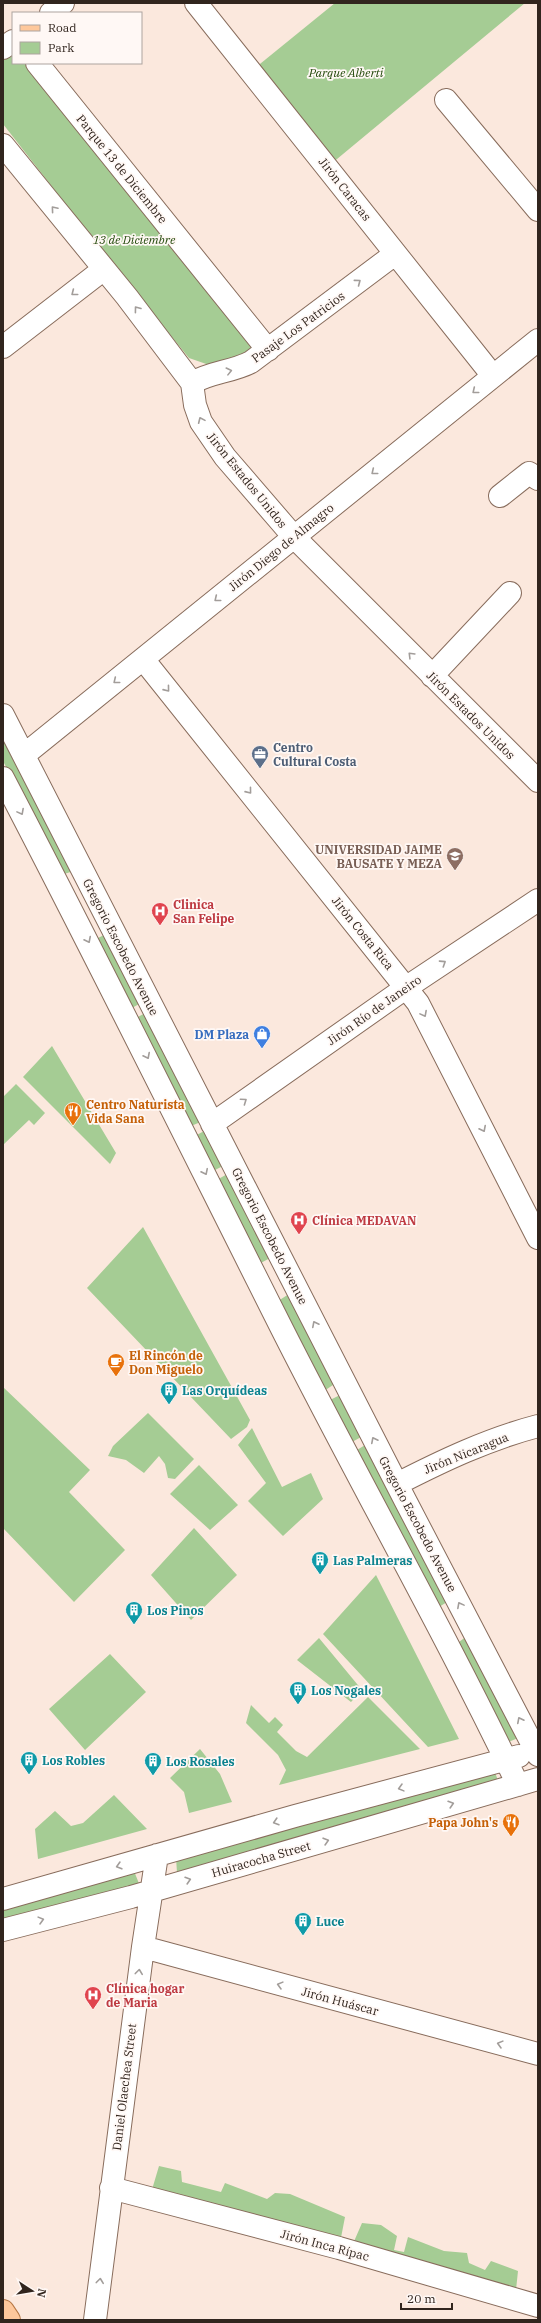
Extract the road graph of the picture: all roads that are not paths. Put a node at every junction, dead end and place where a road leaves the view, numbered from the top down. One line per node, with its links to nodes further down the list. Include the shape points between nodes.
1 (63, 3): 3 (street)
2 (196, 3): 10 (street, Jirón Caracas)
3 (52, 12)
4 (12, 42): 5 (street)
5 (3, 48)
6 (38, 64): 14 (street, Parque 13 de Diciembre)
7 (446, 100): 9 (street)
8 (3, 146): 11 (street, Jirón Estados Unidos, one-way to 8)
9 (538, 210)
10 (395, 254): 14 (street, Pasaje Los Patricios, one-way to 10); 15 (street, Jirón Caracas)
11 (104, 269): 13 (street, one-way to 13); 16 (street, Jirón Estados Unidos, one-way to 11)
12 (538, 340): 15 (street, Jirón Diego de Almagro)
13 (3, 347)
14 (268, 350): 16 (street, Pasaje Los Patricios, one-way to 14, via 210,375 238,369)
15 (493, 376): 19 (street, Jirón Diego de Almagro, one-way to 19)
16 (192, 383): 19 (street, Jirón Estados Unidos, one-way to 16, via 211,438 201,422 195,405)
17 (538, 479): 18 (street, via 529,473)
18 (500, 496)
19 (294, 537): 21 (street, Jirón Diego de Almagro, one-way to 21); 22 (street, Jirón Estados Unidos, one-way to 19)
20 (510, 593): 22 (street)
21 (143, 659): 24 (street, Jirón Diego de Almagro, one-way to 24); 30 (street, Jirón Costa Rica, one-way to 30)
22 (432, 676): 26 (street, Jirón Estados Unidos)
23 (3, 715): 24 (street, Gregorio Escobedo Avenue)
24 (24, 755): 27 (street, Gregorio Escobedo Avenue)
25 (3, 778): 29 (street, one-way to 29)
26 (538, 781)
27 (97, 900): 29 (street); 31 (street, Gregorio Escobedo Avenue)
28 (538, 900): 30 (street, Jirón Río de Janeiro, one-way to 28)
29 (73, 912): 34 (street, one-way to 34)
30 (407, 987): 31 (street, Jirón Río de Janeiro, one-way to 30); 32 (street, Jirón Costa Rica, one-way to 32, via 458,1078)
31 (212, 1124): 33 (street, Gregorio Escobedo Avenue)
32 (538, 1238)
33 (289, 1274): 34 (street, via 287,1283 281,1290 272,1292); 35 (street, Gregorio Escobedo Avenue)
34 (264, 1289): 36 (street)
35 (303, 1301): 36 (street, via 293,1296 282,1298); 38 (street, Gregorio Escobedo Avenue, one-way to 35)
36 (274, 1313): 40 (street)
37 (538, 1426): 38 (street, Jirón Nicaragua, via 478,1446)
38 (397, 1484): 39 (street, Gregorio Escobedo Avenue, one-way to 38)
39 (537, 1753): 40 (street)
40 (506, 1759): 41 (street); 42 (street, one-way to 42)
41 (528, 1782): 43 (street, Huiracocha Street, one-way to 41)
42 (380, 1793): 43 (street); 44 (street, one-way to 44)
43 (390, 1822): 45 (street, Huiracocha Street, one-way to 43)
44 (157, 1855): 45 (street, Daniel Olaechea Street); 46 (street, one-way to 46)
45 (150, 1891): 47 (street, Huiracocha Street, one-way to 45); 48 (street, Daniel Olaechea Street)
46 (3, 1899)
47 (3, 1930)
48 (143, 1947): 49 (street, Jirón Huáscar, one-way to 48); 50 (street, Daniel Olaechea Street, one-way to 48)
49 (538, 2054)
50 (111, 2188): 51 (street, Jirón Inca Rípac, via 339,2248); 54 (street, Daniel Olaechea Street, one-way to 50)
51 (535, 2306)
52 (3, 2311): 53 (main road)
53 (9, 2320)
54 (95, 2320)

